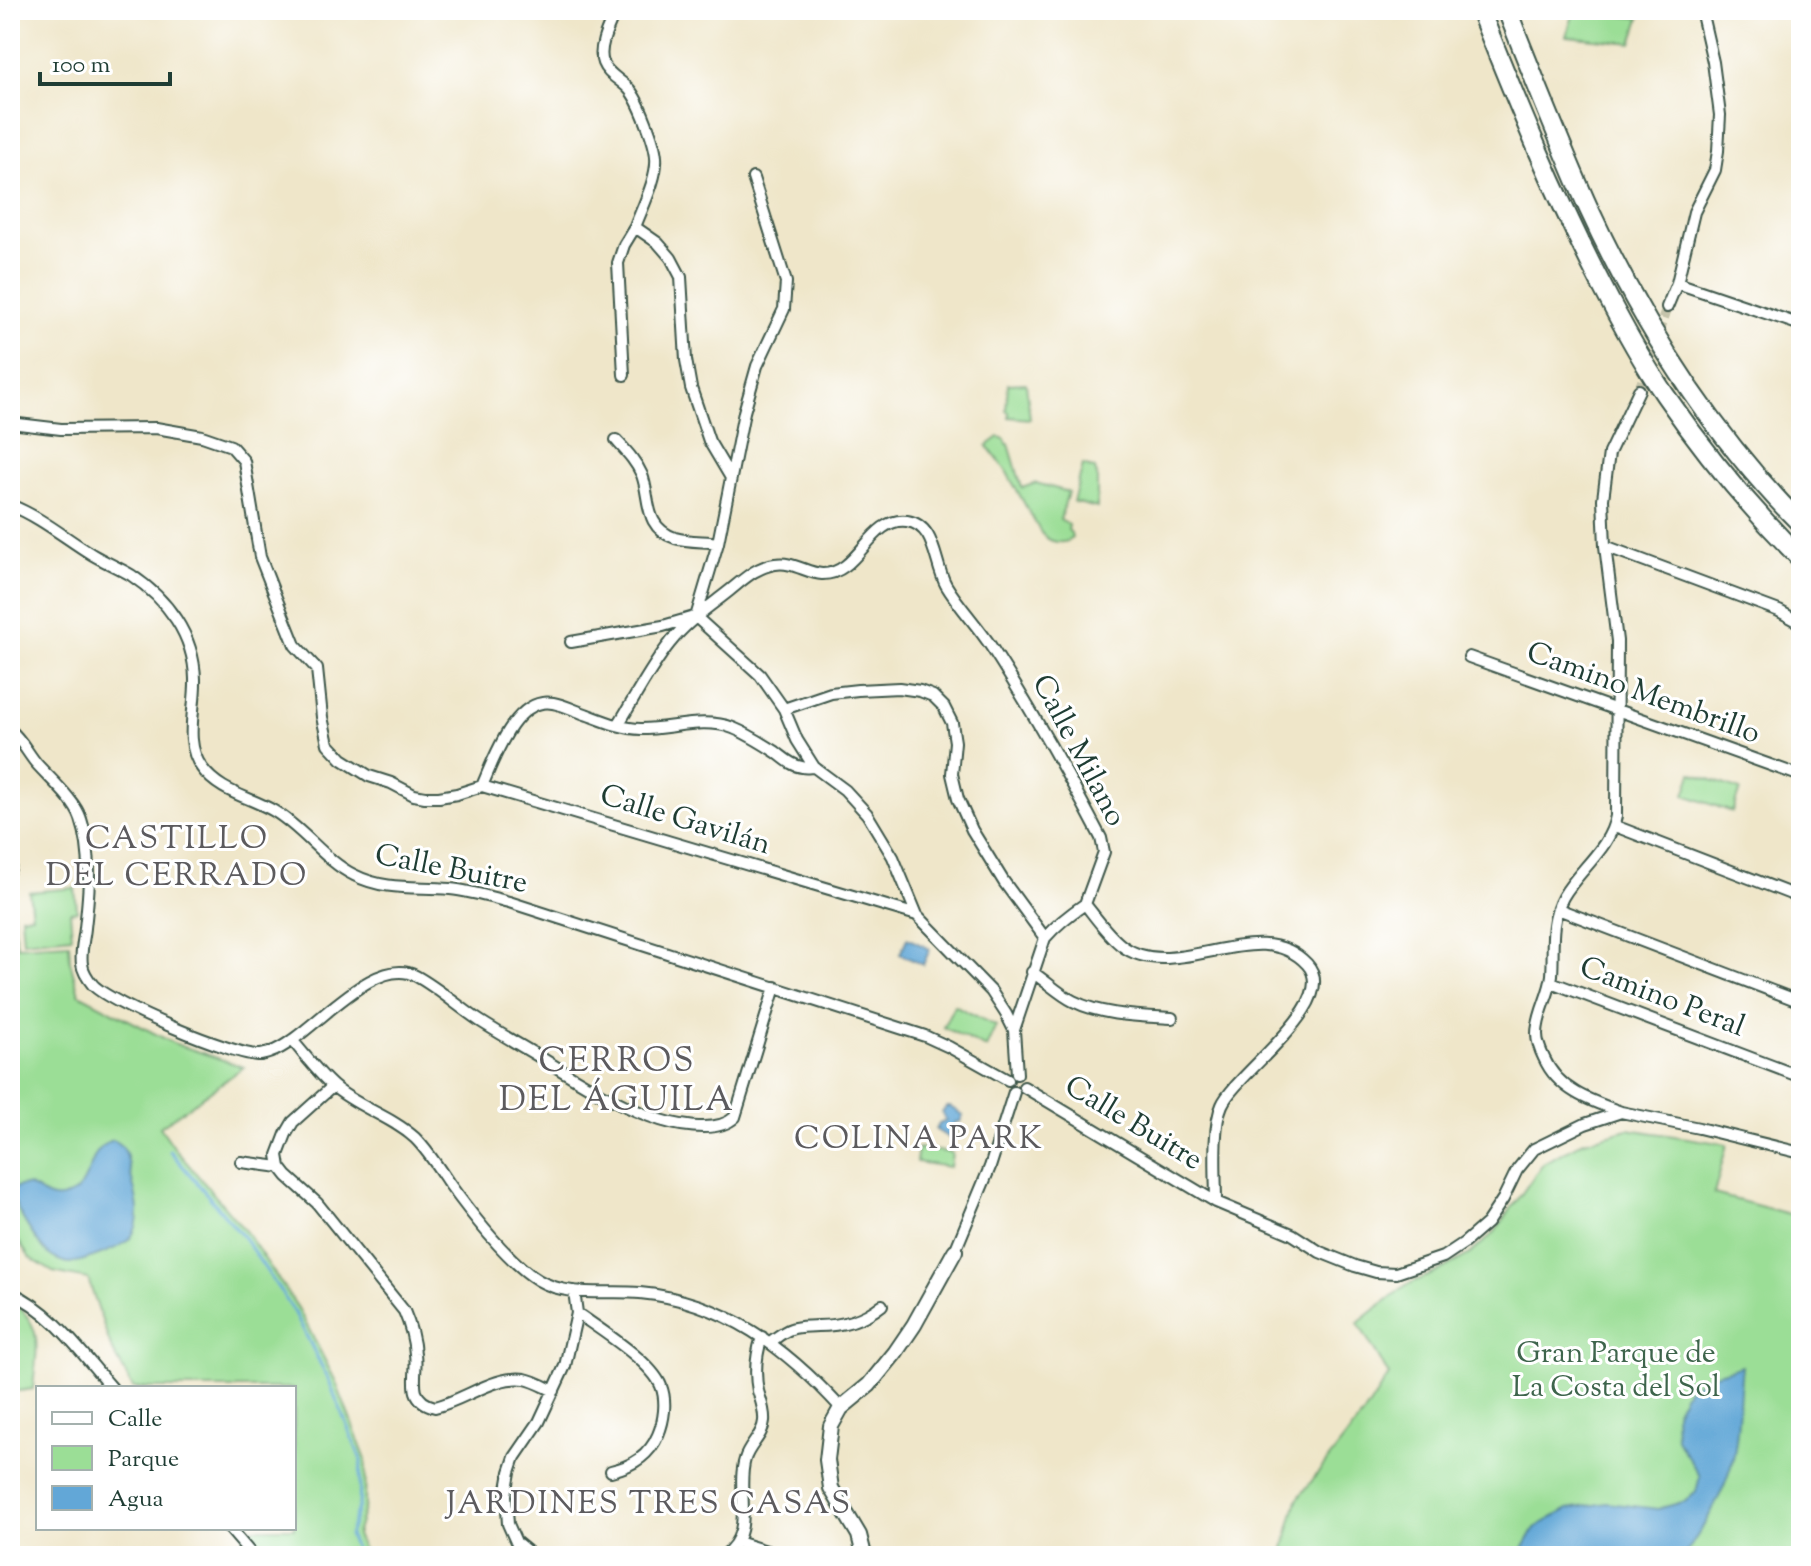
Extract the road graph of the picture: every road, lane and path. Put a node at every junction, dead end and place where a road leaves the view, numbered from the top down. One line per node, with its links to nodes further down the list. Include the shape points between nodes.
1 (616, 10): 6 (street, via 602,61 630,90 657,155)
2 (1480, 10): 19 (highway, via 1577,238 1617,315 1664,394 1721,471)
3 (1507, 10): 16 (highway, via 1589,208 1630,288 1679,372 1730,442)
4 (1701, 10): 7 (street, via 1720,115 1718,151 1715,170 1694,212)
5 (753, 178): 14 (street, via 786,282 784,309 757,366)
6 (635, 227): 10 (street, via 618,263); 14 (street, via 658,243 681,277 691,388 709,441)
7 (1677, 283): 8 (street); 9 (street)
8 (1667, 307)
9 (1801, 325)
10 (624, 375)
11 (1639, 390): 18 (street, via 1609,453 1603,499)
12 (10, 423): 30 (street, via 61,429 156,428 231,446 244,461 260,557 295,645 317,669 328,744 369,776 414,795 439,797)
13 (616, 440): 17 (street, via 642,476 654,522 676,538)
14 (731, 478): 17 (street)
15 (10, 505): 41 (street, Calle Buitre, via 128,573 166,605 193,660 192,744 202,770 225,789 287,819 352,874 394,887 478,894)
16 (1801, 524)
17 (718, 543): 20 (street)
18 (1605, 546): 21 (street); 25 (street, via 1617,641)
19 (1801, 559)
20 (696, 617): 22 (street); 24 (street, via 760,675); 26 (street, via 669,644); 35 (street, Calle Milano, via 756,569 789,563 822,574 833,572 894,522 918,525 933,546 946,586 1030,707 1101,838 1104,852)
21 (1801, 623)
22 (571, 642)
23 (1469, 657): 25 (street, Camino Membrillo)
24 (784, 709): 28 (street); 38 (street, via 858,690 899,688 933,696 952,723 952,774 972,830)
25 (1617, 710): 29 (street, Camino Membrillo); 31 (street)
26 (618, 725): 28 (street, via 730,727 791,764); 30 (street, via 551,702 539,703 517,718)
27 (10, 730): 45 (street, via 80,815 88,849 82,962 93,985 156,1020 247,1053 270,1053)
28 (814, 767): 37 (street, via 867,814 893,857)
29 (1801, 776)
30 (482, 786): 37 (street, Calle Gavilán)
31 (1615, 826): 34 (street); 36 (street)
32 (10, 849): 33 (street)
33 (10, 869)
34 (1801, 898)
35 (1085, 904): 38 (street); 54 (street, via 1122,946 1136,954 1177,957 1255,944 1299,957 1315,977 1308,1007 1221,1106)
36 (1558, 909): 40 (street); 42 (street)
37 (917, 915): 44 (street, via 991,991)
38 (1045, 938): 39 (street)
39 (1032, 972): 43 (street, via 1074,1001 1097,1009); 44 (street)
40 (1551, 982): 47 (street, Camino Peral); 50 (street, via 1537,1036 1546,1063 1575,1093)
41 (775, 987): 45 (street, via 735,1117 719,1126 684,1126 650,1117 587,1086 413,974 391,973 374,980); 46 (street, Calle Buitre, via 925,1036)
42 (1801, 1002)
43 (1172, 1018)
44 (1014, 1030): 46 (street)
45 (292, 1040): 48 (street)
46 (1012, 1077): 49 (street, via 1008,1085); 49 (street, via 1024,1078)
47 (1801, 1077)
48 (333, 1086): 53 (street, via 293,1122 278,1155); 56 (street, via 415,1139 523,1269 540,1281)
49 (1019, 1089): 54 (street, Calle Buitre); 55 (street)
50 (1621, 1112): 51 (street); 54 (street, Calle Buitre, via 1534,1149 1487,1223 1443,1257 1396,1273 1355,1266)
51 (1801, 1153)
52 (241, 1162): 53 (street)
53 (280, 1167): 62 (street, via 317,1203 404,1311 412,1330 420,1400 435,1407 517,1379)
54 (1216, 1202)
55 (955, 1251): 63 (street, via 895,1353)
56 (574, 1291): 59 (street); 60 (street, via 678,1300 735,1320)
57 (10, 1292): 61 (street, via 54,1322)
58 (882, 1305): 60 (street, via 853,1322 796,1327)
59 (577, 1313): 62 (street); 64 (street, via 631,1352 661,1385 664,1415 651,1449 640,1460)
60 (766, 1339): 63 (street); 66 (street, via 756,1354 755,1372 765,1420 744,1462)
61 (110, 1386)
62 (554, 1391): 68 (street, via 515,1457 506,1495 508,1524 516,1542)
63 (841, 1408): 71 (street, via 831,1426 827,1460 831,1488 859,1535)
64 (611, 1471)
65 (231, 1530): 67 (street)
66 (737, 1542): 69 (street); 70 (street)
67 (253, 1556)
68 (533, 1556)
69 (723, 1556)
70 (783, 1556)
71 (861, 1556)

